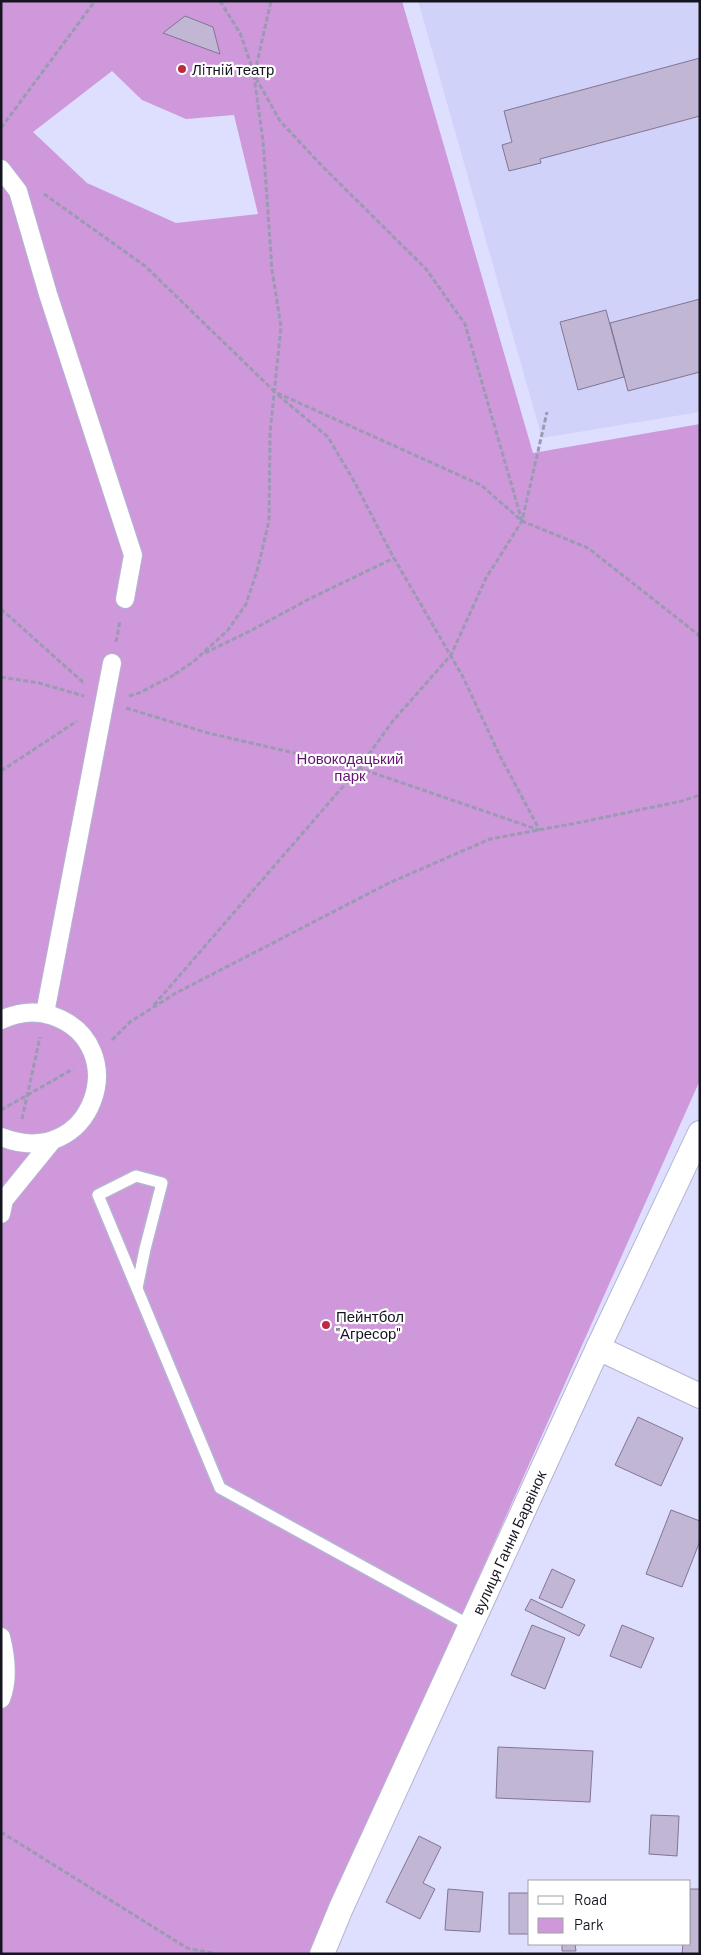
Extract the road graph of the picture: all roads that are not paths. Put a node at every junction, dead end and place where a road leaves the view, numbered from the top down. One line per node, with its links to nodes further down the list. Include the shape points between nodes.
1 (1, 168): 2 (street, via 18,191 133,555)
2 (125, 598)
3 (112, 663): 4 (street)
4 (44, 1013): 5 (street, via 28,1012); 8 (street, via 75,1029 94,1057 97,1074 96,1092 90,1108 67,1133)
5 (1, 1020)
6 (700, 1132): 11 (street, вулиця Ганни Барвінок)
7 (9, 1139): 8 (street, via 35,1144)
8 (52, 1140): 9 (street)
9 (2, 1200)
10 (137, 1288): 10 (lane, via 98,1195 136,1176 162,1183); 13 (lane, via 220,1488)
11 (598, 1348): 12 (street); 13 (street, вулиця Ганни Барвінок)
12 (700, 1396)
13 (471, 1626): 16 (street, вулиця Ганни Барвінок)
14 (1, 1637): 15 (street, via 6,1665)
15 (1, 1699)
16 (322, 1954)

